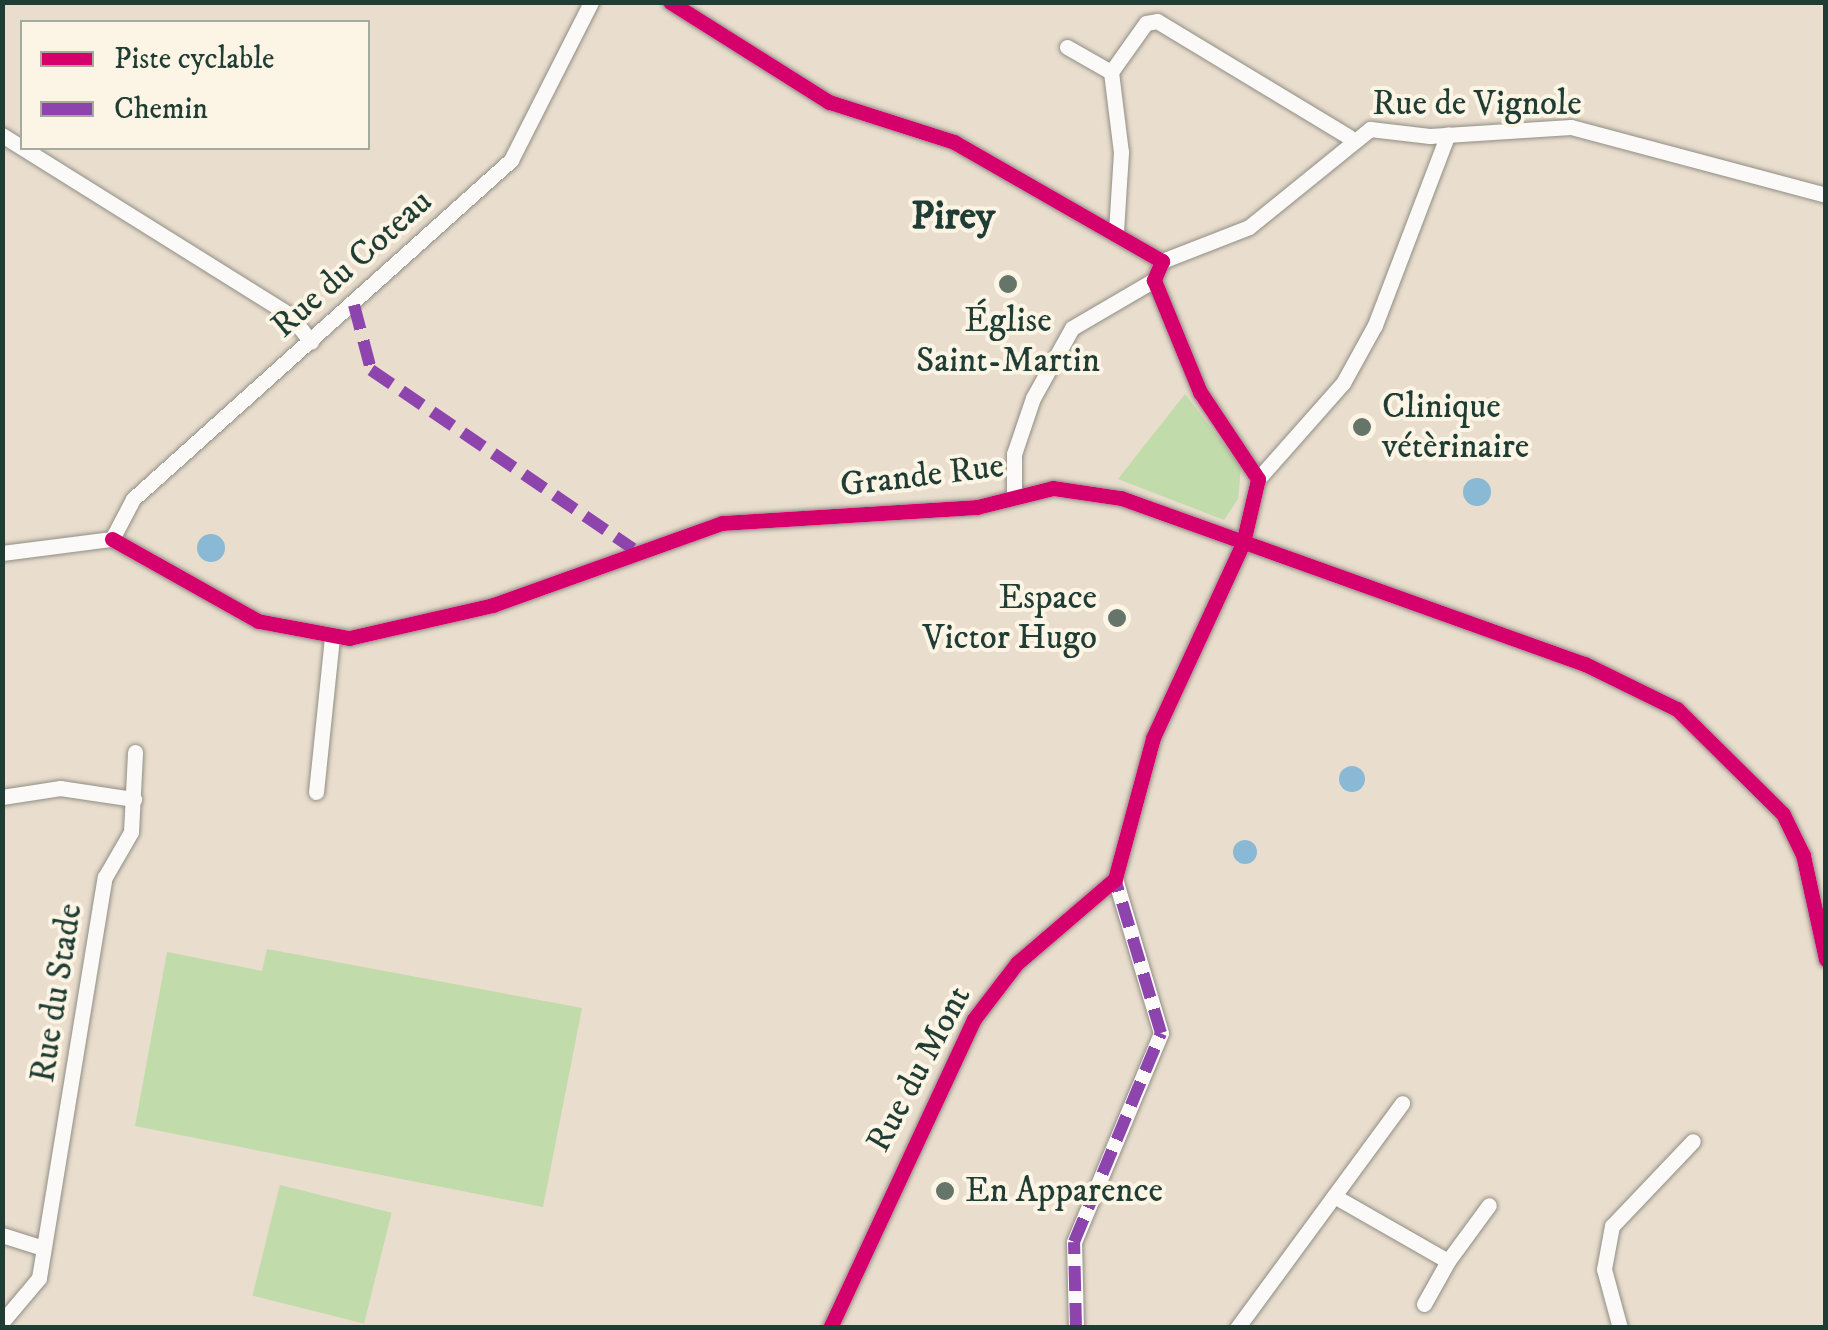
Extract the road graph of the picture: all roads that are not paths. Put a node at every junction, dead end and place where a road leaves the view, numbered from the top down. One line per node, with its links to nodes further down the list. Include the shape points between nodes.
1 (670, 2): 9 (street, via 829,102 971,152)
2 (589, 6): 12 (street, Rue du Coteau, via 511,160)
3 (1067, 47): 4 (street)
4 (1112, 72): 6 (street, via 1146,22 1157,22); 9 (street, via 1122,152)
5 (1448, 134): 6 (street, Rue de Vignole, via 1370,128); 8 (street, Rue de Vignole, via 1571,126); 13 (street, via 1375,325 1343,383)
6 (1349, 137): 10 (street, Rue de Vignole, via 1249,227)
7 (26, 150): 12 (street, via 290,315)
8 (1826, 196)
9 (1116, 232): 10 (street)
10 (1162, 261): 11 (street)
11 (1154, 280): 13 (street, via 1200,392); 14 (street, via 1072,328 1032,398 1014,454)
12 (311, 342): 15 (street, Rue du Coteau, via 133,499)
13 (1258, 479): 16 (street)
14 (1014, 496): 16 (street, Grande Rue, via 1091,491); 18 (street, Grande Rue, via 706,527 408,632)
15 (112, 540): 17 (street); 18 (street, Grande Rue, via 258,621)
16 (1242, 543): 23 (street, via 1153,738); 24 (street, Grande Rue, via 1585,664 1677,709 1784,814 1803,854)
17 (2, 553)
18 (332, 637): 20 (street)
19 (136, 752): 22 (street, Rue du Stade)
20 (316, 792)
21 (2, 797): 22 (street, via 60,788)
22 (134, 799): 30 (street, Rue du Stade, via 128,842 105,877)
23 (1115, 879): 34 (street, Rue du Mont, via 1017,963 974,1018); 35 (street, via 1160,1034 1074,1242)
24 (1826, 960)
25 (1402, 1103): 27 (street)
26 (1693, 1141): 37 (street, via 1612,1226 1604,1268)
27 (1334, 1196): 31 (street); 36 (street)
28 (1489, 1205): 31 (street)
29 (2, 1236): 30 (street)
30 (43, 1248): 33 (street, Rue du Stade, via 38,1278)
31 (1448, 1261): 32 (street)
32 (1424, 1304)
33 (2, 1322)
34 (830, 1328)
35 (1076, 1328)
36 (1237, 1328)
37 (1620, 1328)

